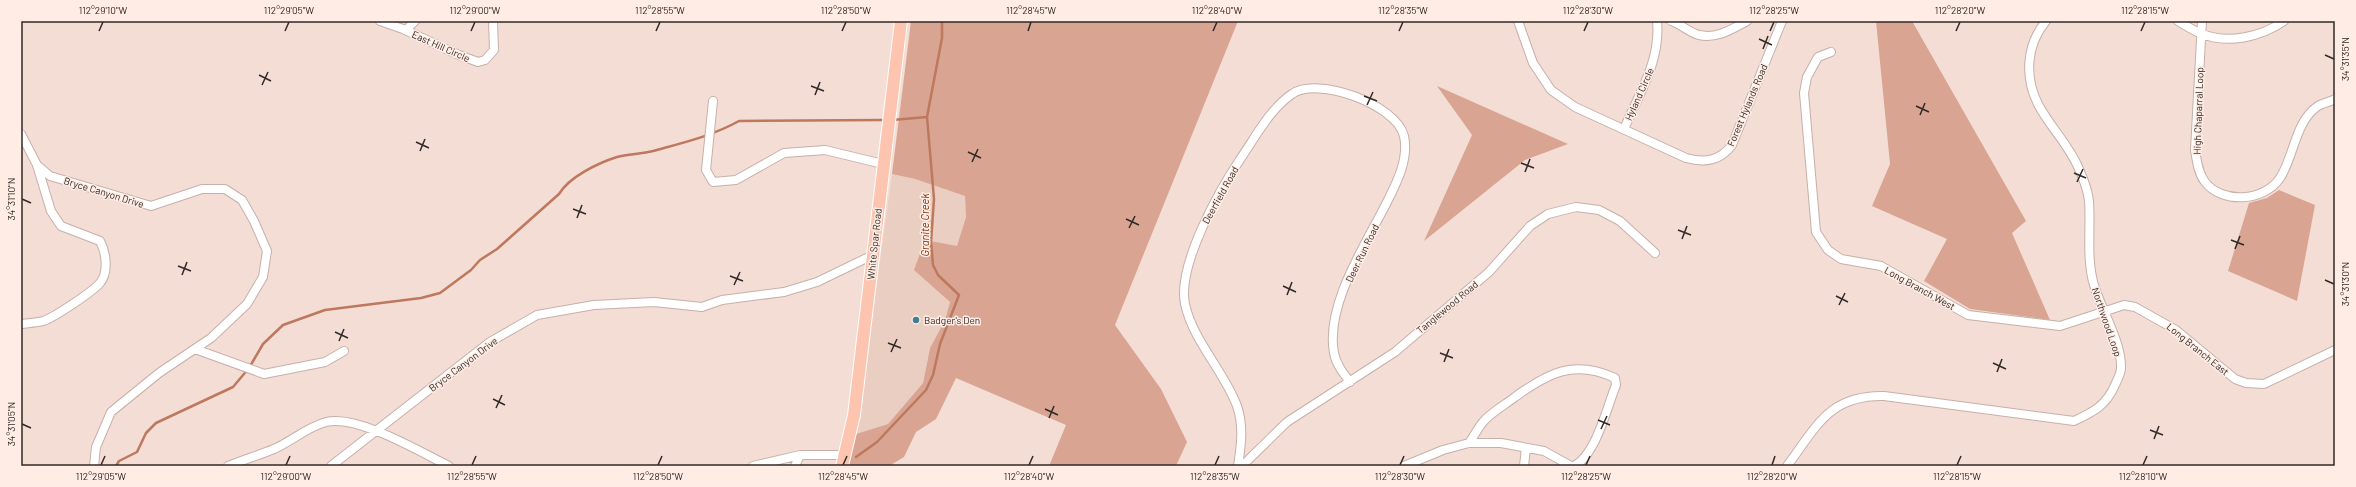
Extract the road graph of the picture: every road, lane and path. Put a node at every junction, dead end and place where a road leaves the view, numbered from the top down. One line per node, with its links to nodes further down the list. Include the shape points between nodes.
1 (380, 21): 14 (street, East Hill Circle)
2 (416, 21): 14 (street)
3 (493, 21): 14 (street, East Hill Circle, via 494,50 485,60 478,62)
4 (901, 21): 22 (main road, White Spar Road)
5 (1518, 21): 20 (street, Hyland Circle, via 1533,63 1552,90 1575,107)
6 (1657, 21): 20 (street, Hyland Circle, via 1657,53)
7 (1671, 21): 8 (street, via 1699,35 1709,35 1721,34)
8 (1747, 21)
9 (1782, 21): 20 (street, Forest Hylands Road, via 1732,145 1719,157 1700,162 1686,158)
10 (2046, 21): 26 (street, Northwood Loop, via 2036,33 2030,53 2029,79 2039,105 2080,169 2089,199 2093,284)
11 (2178, 21): 15 (street)
12 (2202, 21): 15 (street, High Chaparral Loop)
13 (2284, 21): 15 (street, via 2254,37 2226,38)
14 (406, 30)
15 (2201, 34): 17 (street, High Chaparral Loop, via 2195,150 2198,167 2205,182 2223,195 2234,198 2253,196 2269,190 2280,179 2304,122 2317,106)
16 (1831, 52): 26 (street, Long Branch West, via 1818,57 1807,77 1804,93 1816,232 1828,250 1841,259 1880,266 1968,315 2060,326)
17 (2335, 100)
18 (713, 101): 22 (street, via 706,170 713,182 736,180 784,153 825,150)
19 (1398, 125): 31 (street, Deer Run Road, via 1404,135 1400,177 1350,276 1334,323 1334,353 1339,367); 43 (street, Deerfield Road, via 1366,100 1315,87 1293,92 1277,107 1242,157 1203,224 1186,275 1185,303 1197,332 1237,406 1242,436)
20 (1624, 129)
21 (21, 134): 23 (street, Bryce Canyon Drive)
22 (883, 164): 25 (main road, White Spar Road)
23 (37, 165): 27 (street, via 51,211 61,226 100,241 104,248 106,268 101,282 64,309 44,320); 28 (street, Bryce Canyon Drive, via 50,176 151,206 202,189 225,189 242,200 267,251 263,277 247,304 211,338)
24 (1655, 253): 31 (street, Tanglewood Road, via 1620,221 1599,210 1576,207 1548,214 1530,226 1489,272 1395,352)
25 (873, 255): 32 (street, Bryce Canyon Drive, via 817,282 784,292 722,300 702,307 654,302 594,306 537,315 490,342); 36 (main road, White Spar Road, via 854,415)
26 (2104, 312): 29 (street, Long Branch East, via 2124,305 2135,307 2176,330 2235,379 2246,383 2264,384); 48 (street, Northwood Loop, via 2120,355 2121,369 2110,396 2096,411 2074,421 1884,396 1864,396 1842,403 1824,415)
27 (21, 324)
28 (194, 349): 30 (street, via 264,374 325,362); 37 (street, Bryce Canyon Drive, via 159,373 111,412 96,446)
29 (2335, 350)
30 (344, 351)
31 (1350, 382): 43 (street, Tanglewood Road, via 1286,422)
32 (376, 430): 38 (street, via 351,423 327,422 299,433 275,448); 39 (street, Bryce Canyon Drive); 40 (street)
33 (1469, 442): 34 (street, via 1501,443); 44 (street); 47 (street, via 1484,421 1541,378 1564,370 1586,370 1615,378 1616,385 1594,442 1582,462)
34 (1526, 448): 45 (street); 46 (street, via 1544,451)
35 (800, 455): 36 (street); 41 (street); 42 (street)
36 (844, 461)
37 (94, 466)
38 (228, 466)
39 (331, 466)
40 (449, 466)
41 (753, 466)
42 (795, 466)
43 (1240, 466)
44 (1404, 466)
45 (1524, 466)
46 (1570, 466)
47 (1574, 466)
48 (1787, 466)

